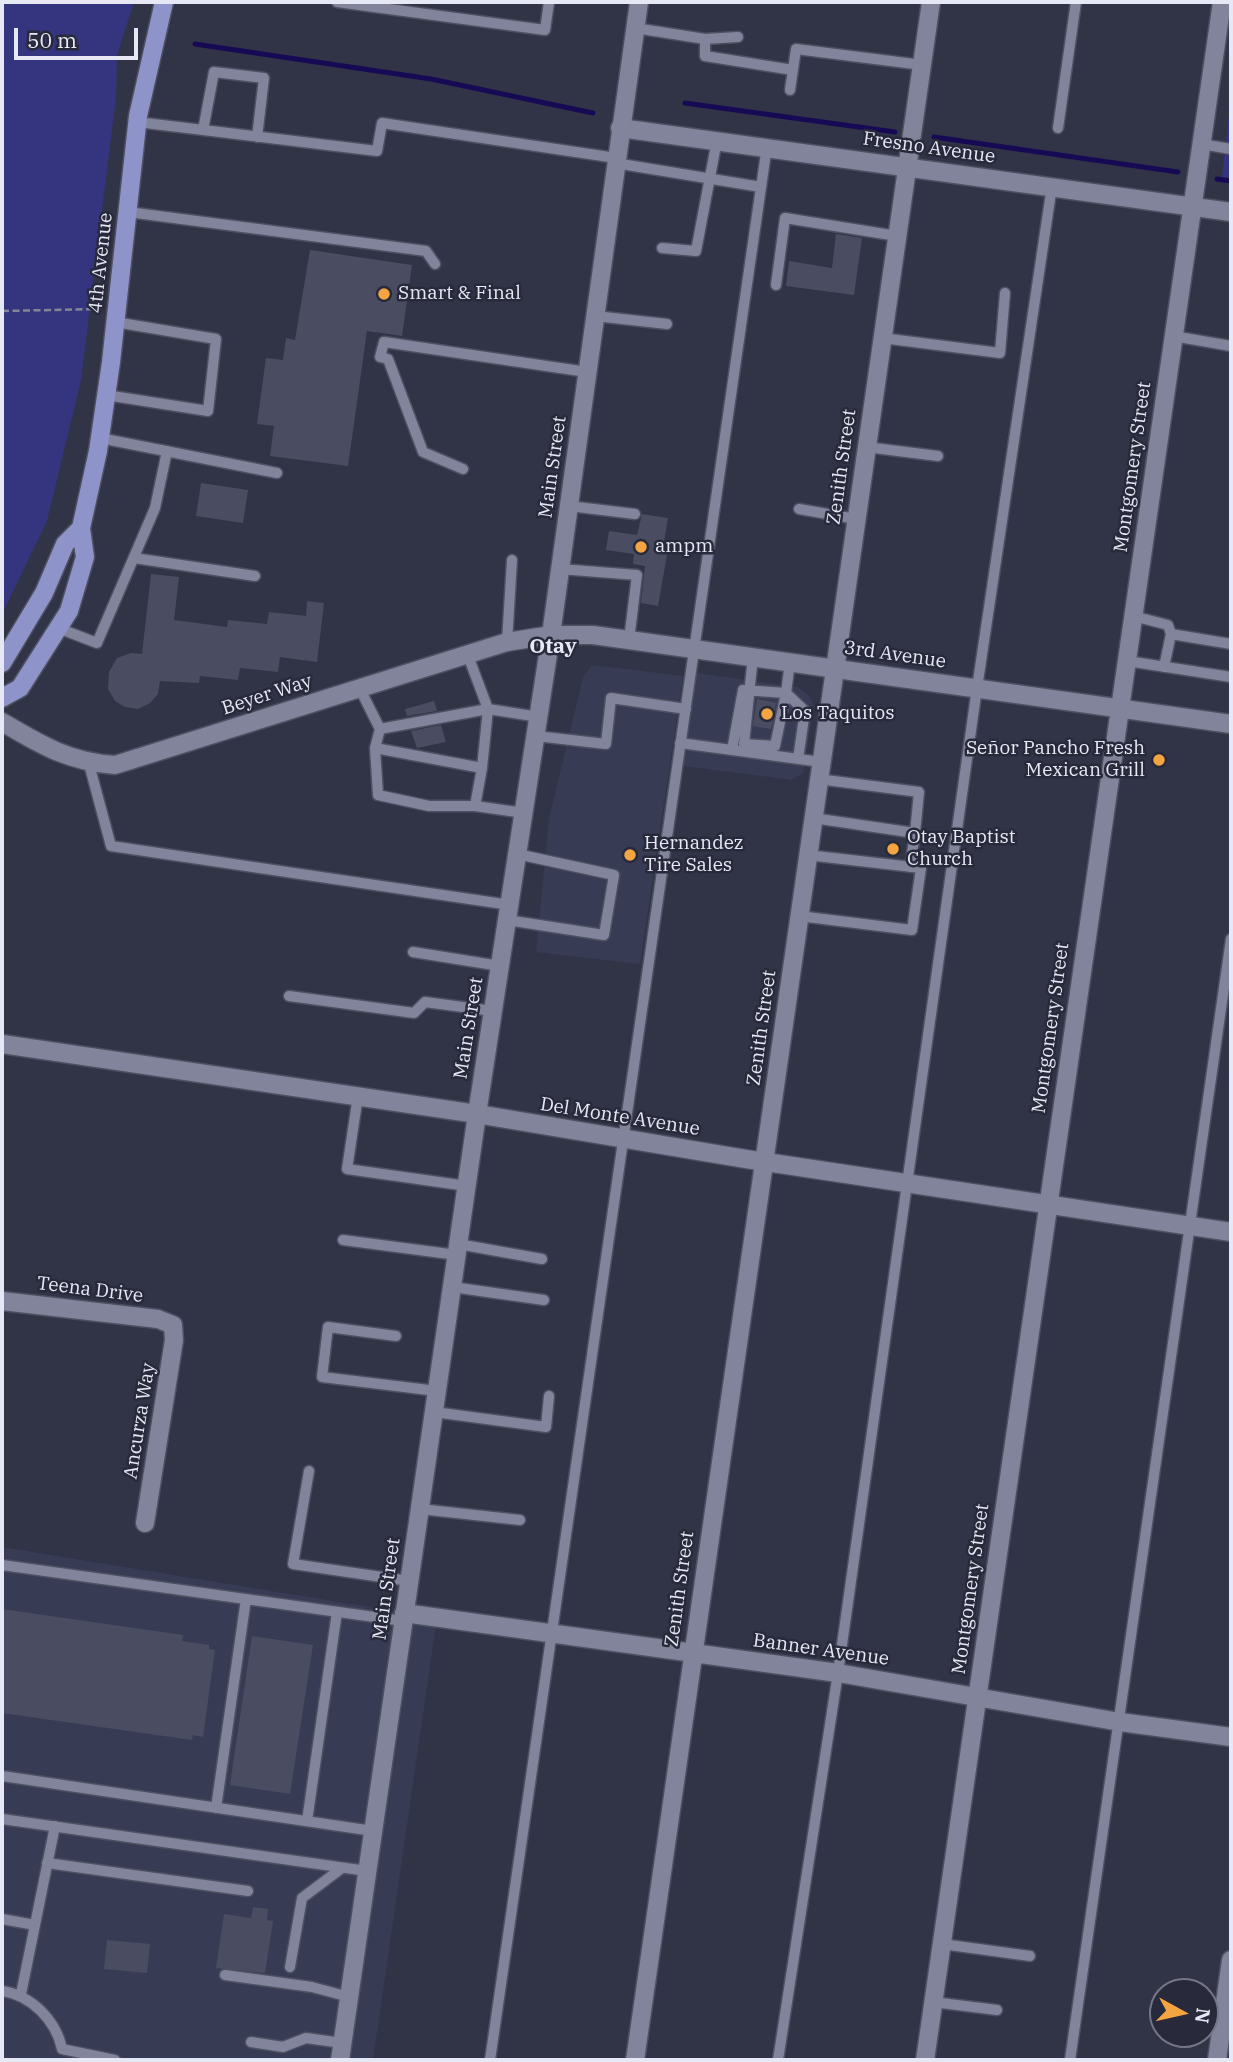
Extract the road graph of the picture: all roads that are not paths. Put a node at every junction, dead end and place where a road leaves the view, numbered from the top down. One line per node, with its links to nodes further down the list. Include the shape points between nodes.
1 (164, 2): 14 (main road, 4th Avenue)
2 (337, 2): 3 (lane, via 545,30)
3 (549, 2)
4 (639, 2): 8 (street, Main Street)
5 (931, 2): 11 (street, Zenith Street)
6 (1076, 2): 16 (lane)
7 (1222, 2): 20 (street, Montgomery Street)
8 (635, 28): 10 (lane); 15 (street, Main Street)
9 (738, 37): 10 (lane)
10 (705, 39): 12 (lane, via 705,57)
11 (922, 65): 12 (lane, via 796,49); 24 (street, Zenith Street)
12 (793, 70): 13 (lane)
13 (790, 90)
14 (137, 122): 17 (lane); 29 (main road, 4th Avenue)
15 (620, 128): 19 (street, Fresno Avenue); 23 (street, Main Street)
16 (1058, 128)
17 (204, 130): 18 (lane); 18 (lane, via 214,72 264,78)
18 (257, 137): 23 (lane, via 377,151 382,123)
19 (717, 140): 21 (street, Fresno Avenue); 25 (lane)
20 (1201, 144): 22 (lane); 28 (street, Montgomery Street)
21 (768, 146): 24 (street, Fresno Avenue); 27 (lane)
22 (1231, 149)
23 (616, 161): 25 (lane); 37 (street, Main Street)
24 (907, 166): 26 (street, Fresno Avenue); 31 (street, Zenith Street)
25 (712, 179): 27 (lane); 32 (lane, via 696,251)
26 (1052, 186): 28 (street, Fresno Avenue); 76 (lane)
27 (761, 187): 66 (lane)
28 (1192, 206): 30 (street, Fresno Avenue); 39 (street, Montgomery Street)
29 (128, 212): 33 (lane, via 426,251); 36 (main road, 4th Avenue)
30 (1231, 212)
31 (897, 236): 34 (lane, via 785,218); 40 (street, Zenith Street)
32 (662, 248)
33 (435, 264)
34 (776, 285)
35 (1005, 293): 40 (lane, via 1000,354)
36 (115, 315): 43 (main road, 4th Avenue); 43 (lane, via 216,338 208,411)
37 (595, 316): 38 (lane); 42 (street, Main Street)
38 (667, 324)
39 (1173, 337): 41 (lane); 59 (street, Montgomery Street)
40 (882, 338): 45 (street, Zenith Street)
41 (1231, 346)
42 (587, 372): 48 (lane, via 384,342 380,357 388,359 423,452); 50 (street, Main Street)
43 (106, 395): 44 (main road, 4th Avenue)
44 (100, 438): 46 (lane); 54 (main road, 4th Avenue)
45 (866, 447): 47 (lane); 53 (street, Zenith Street)
46 (167, 451): 49 (lane); 55 (lane, via 155,508)
47 (938, 456)
48 (463, 469)
49 (277, 473)
50 (569, 506): 52 (lane); 57 (street, Main Street)
51 (799, 509): 53 (lane)
52 (635, 514)
53 (856, 519): 73 (street, Zenith Street)
54 (81, 528): 60 (main road, 4th Avenue, via 85,558 69,611); 71 (main road, 4th Avenue, via 65,544 44,593)
55 (134, 558): 58 (lane); 60 (lane, via 97,643)
56 (512, 560): 64 (lane)
57 (560, 569): 62 (street, Main Street); 63 (lane, via 637,575)
58 (255, 576)
59 (1133, 615): 61 (lane, via 1168,625); 69 (street, Montgomery Street)
60 (58, 628): 79 (main road, 4th Avenue, via 20,688)
61 (1171, 634): 65 (lane); 72 (lane)
62 (551, 635): 63 (street, 3rd Avenue); 64 (street, Beyer Way); 83 (street, Main Street)
63 (629, 640): 66 (street, 3rd Avenue)
64 (507, 642): 67 (street, Beyer Way)
65 (1231, 644)
66 (694, 648): 68 (street, 3rd Avenue); 81 (lane)
67 (467, 653): 75 (street, Beyer Way); 80 (lane)
68 (753, 656): 70 (street, 3rd Avenue); 77 (lane)
69 (1127, 661): 72 (lane); 82 (street, Montgomery Street)
70 (790, 662): 73 (street, 3rd Avenue); 78 (lane)
71 (2, 663)
72 (1164, 667): 74 (lane)
73 (834, 668): 76 (street, 3rd Avenue); 94 (street, Zenith Street)
74 (1231, 677)
75 (359, 687): 86 (lane); 92 (street, Beyer Way, via 144,758 115,765)
76 (977, 688): 82 (street, 3rd Avenue); 114 (lane)
77 (749, 691): 78 (lane); 78 (lane, via 744,744 775,746); 90 (lane, via 743,690)
78 (786, 693): 91 (lane, via 805,711)
79 (2, 698)
80 (488, 709): 83 (lane); 86 (lane); 93 (lane)
81 (686, 709): 87 (lane, via 611,698 606,744); 88 (lane)
82 (1120, 709): 85 (street, 3rd Avenue); 116 (street, Montgomery Street)
83 (539, 717): 87 (street, Main Street)
84 (2, 722): 92 (street, Beyer Way, via 59,754)
85 (1231, 724)
86 (380, 729): 89 (lane)
87 (536, 736): 96 (street, Main Street)
88 (680, 743): 90 (lane); 112 (lane)
89 (375, 748): 93 (lane); 95 (lane, via 378,794 429,806)
90 (732, 750): 91 (lane)
91 (798, 759): 94 (lane)
92 (89, 764): 102 (lane, via 111,846)
93 (482, 768): 95 (lane)
94 (820, 771): 97 (street, Zenith Street); 98 (lane, via 919,792)
95 (475, 806): 96 (lane)
96 (524, 813): 99 (street, Main Street)
97 (813, 818): 98 (lane); 100 (street, Zenith Street)
98 (915, 833): 101 (lane)
99 (517, 854): 102 (street, Main Street); 102 (lane, via 614,874 604,935)
100 (807, 855): 101 (lane); 103 (street, Zenith Street)
101 (911, 867): 103 (lane, via 921,868 912,930)
102 (508, 913): 106 (street, Main Street)
103 (799, 916): 113 (street, Zenith Street)
104 (1231, 939): 117 (lane)
105 (413, 952): 106 (lane)
106 (500, 966): 108 (street, Main Street)
107 (289, 996): 108 (lane, via 414,1013 425,1002)
108 (493, 1011): 111 (street, Main Street)
109 (2, 1044): 110 (street, Del Monte Avenue)
110 (358, 1096): 111 (street, Del Monte Avenue); 115 (lane, via 347,1169)
111 (477, 1114): 112 (street, Del Monte Avenue); 115 (street, Main Street)
112 (626, 1139): 113 (street, Del Monte Avenue); 139 (lane)
113 (764, 1161): 114 (street, Del Monte Avenue); 140 (street, Zenith Street)
114 (906, 1182): 116 (street, Del Monte Avenue); 141 (lane)
115 (467, 1186): 120 (street, Main Street)
116 (1047, 1202): 117 (street, Del Monte Avenue); 142 (street, Montgomery Street)
117 (1190, 1226): 118 (street, Del Monte Avenue); 143 (lane)
118 (1231, 1231)
119 (343, 1240): 120 (lane)
120 (457, 1250): 121 (lane); 122 (street, Main Street)
121 (542, 1259)
122 (452, 1287): 123 (lane); 127 (street, Main Street)
123 (544, 1300)
124 (2, 1301): 125 (street, Teena Drive, via 158,1319)
125 (173, 1325): 133 (street, Ancurza Way)
126 (396, 1336): 127 (lane, via 328,1327 322,1377)
127 (437, 1391): 129 (street, Main Street)
128 (549, 1396): 129 (lane, via 546,1427)
129 (434, 1412): 131 (street, Main Street)
130 (309, 1471): 135 (lane, via 293,1564)
131 (420, 1509): 132 (lane); 135 (street, Main Street)
132 (520, 1520)
133 (145, 1523)
134 (2, 1565): 136 (lane)
135 (409, 1581): 138 (street, Main Street)
136 (246, 1599): 137 (lane); 146 (lane)
137 (337, 1612): 138 (lane); 148 (lane)
138 (404, 1617): 139 (street, Banner Avenue); 150 (street, Main Street)
139 (553, 1632): 140 (street, Banner Avenue); 170 (lane)
140 (691, 1654): 141 (street, Banner Avenue); 171 (street, Zenith Street)
141 (838, 1673): 142 (street, Banner Avenue); 172 (lane)
142 (977, 1695): 143 (street, Banner Avenue); 157 (street, Montgomery Street)
143 (1120, 1722): 144 (street, Banner Avenue); 174 (lane)
144 (1231, 1737)
145 (2, 1776): 146 (lane)
146 (216, 1808): 148 (lane)
147 (2, 1819): 149 (lane)
148 (307, 1821): 150 (lane)
149 (55, 1826): 151 (lane); 152 (lane)
150 (373, 1831): 153 (street, Main Street)
151 (47, 1863): 154 (lane); 156 (lane)
152 (342, 1867): 153 (lane); 160 (lane, via 302,1899)
153 (367, 1871): 164 (street, Main Street)
154 (248, 1891)
155 (2, 1919): 156 (lane)
156 (35, 1925): 163 (lane)
157 (942, 1944): 158 (lane); 165 (street, Montgomery Street)
158 (1030, 1956)
159 (1231, 1960): 175 (street)
160 (290, 1967)
161 (225, 1975): 164 (lane)
162 (2, 1991): 163 (lane)
163 (21, 1994): 169 (lane, via 58,2030 62,2049)
164 (349, 1997): 168 (street, Main Street)
165 (933, 2002): 166 (lane); 173 (street, Montgomery Street)
166 (997, 2010)
167 (251, 2042): 168 (lane, via 283,2047 306,2038)
168 (341, 2052)
169 (115, 2060)
170 (490, 2060)
171 (635, 2060)
172 (778, 2060)
173 (925, 2060)
174 (1070, 2060)
175 (1217, 2060)

